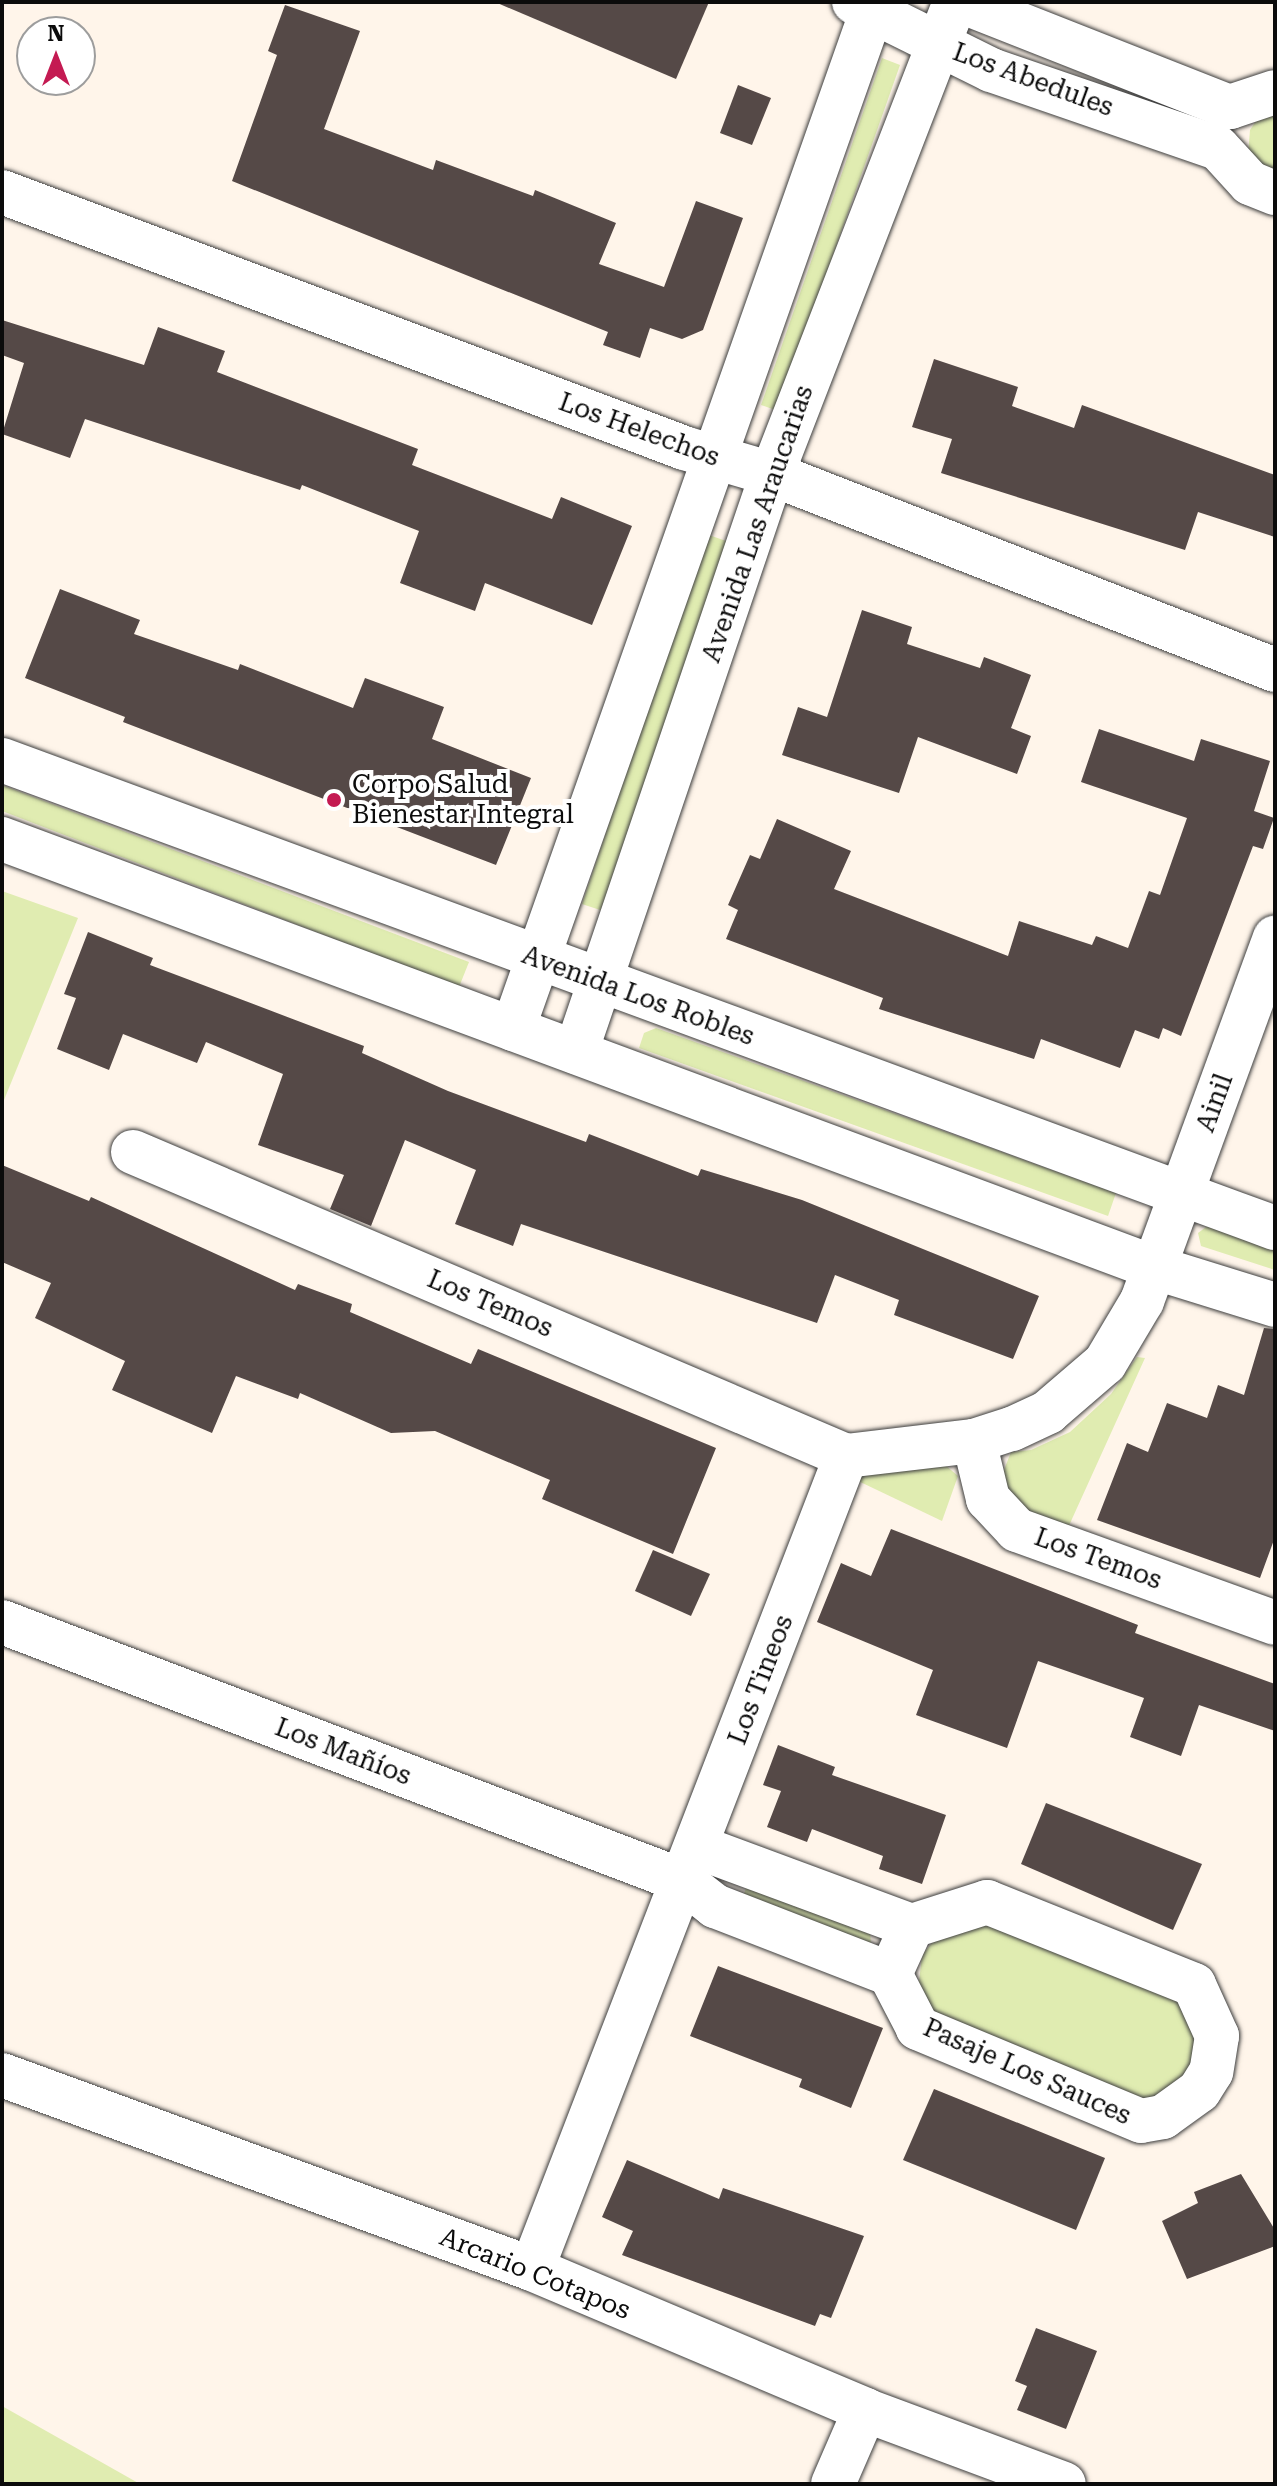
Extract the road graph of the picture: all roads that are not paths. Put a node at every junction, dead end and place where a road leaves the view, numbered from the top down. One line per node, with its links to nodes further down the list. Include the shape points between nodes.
1 (955, 2): 4 (street, Avenida Las Araucarias)
2 (963, 2): 6 (street, Los Abedules)
3 (867, 5): 4 (street, Los Abedules); 10 (street)
4 (938, 46): 7 (street, Los Abedules); 11 (street, Avenida Las Araucarias)
5 (1275, 92): 6 (street)
6 (1230, 107): 7 (street)
7 (1218, 148): 9 (street, Los Abedules, via 1250,183)
8 (2, 192): 10 (street, Los Helechos)
9 (1275, 193)
10 (710, 458): 11 (street, Los Helechos); 16 (street)
11 (772, 474): 12 (street, Los Helechos); 17 (street, Avenida Las Araucarias)
12 (1275, 670)
13 (2, 760): 16 (street, Avenida Los Robles)
14 (2, 839): 18 (street)
15 (1275, 938): 21 (street, Ainil)
16 (537, 959): 17 (street, Avenida Los Robles); 18 (street)
17 (601, 982): 19 (street, Avenida Las Araucarias); 21 (street, Avenida Los Robles)
18 (513, 1029): 19 (street)
19 (576, 1052): 23 (street)
20 (133, 1152): 26 (street, Los Temos)
21 (1180, 1197): 22 (street, Avenida Los Robles); 23 (street, Ainil)
22 (1275, 1228)
23 (1153, 1267): 24 (street); 25 (street, via 1126,1333 1080,1388 1036,1418)
24 (1275, 1305)
25 (974, 1441): 26 (street); 28 (street, Los Temos, via 988,1499 1017,1530)
26 (846, 1456): 29 (street, Los Tineos)
27 (2, 1622): 29 (street, Los Mañíos)
28 (1275, 1623)
29 (690, 1864): 30 (street); 31 (street, via 715,1906); 33 (street, Los Tineos)
30 (912, 1926): 31 (street); 31 (street, Pasaje Los Sauces, via 987,1902 1194,1985 1214,2018 1211,2072 1183,2107 1141,2121 918,2028)
31 (890, 1974)
32 (2, 2075): 33 (street, Arcario Cotapos)
33 (532, 2269): 34 (street, Arcario Cotapos)
34 (865, 2410): 35 (street); 36 (street, Arcario Cotapos)
35 (833, 2484)
36 (1064, 2484)

